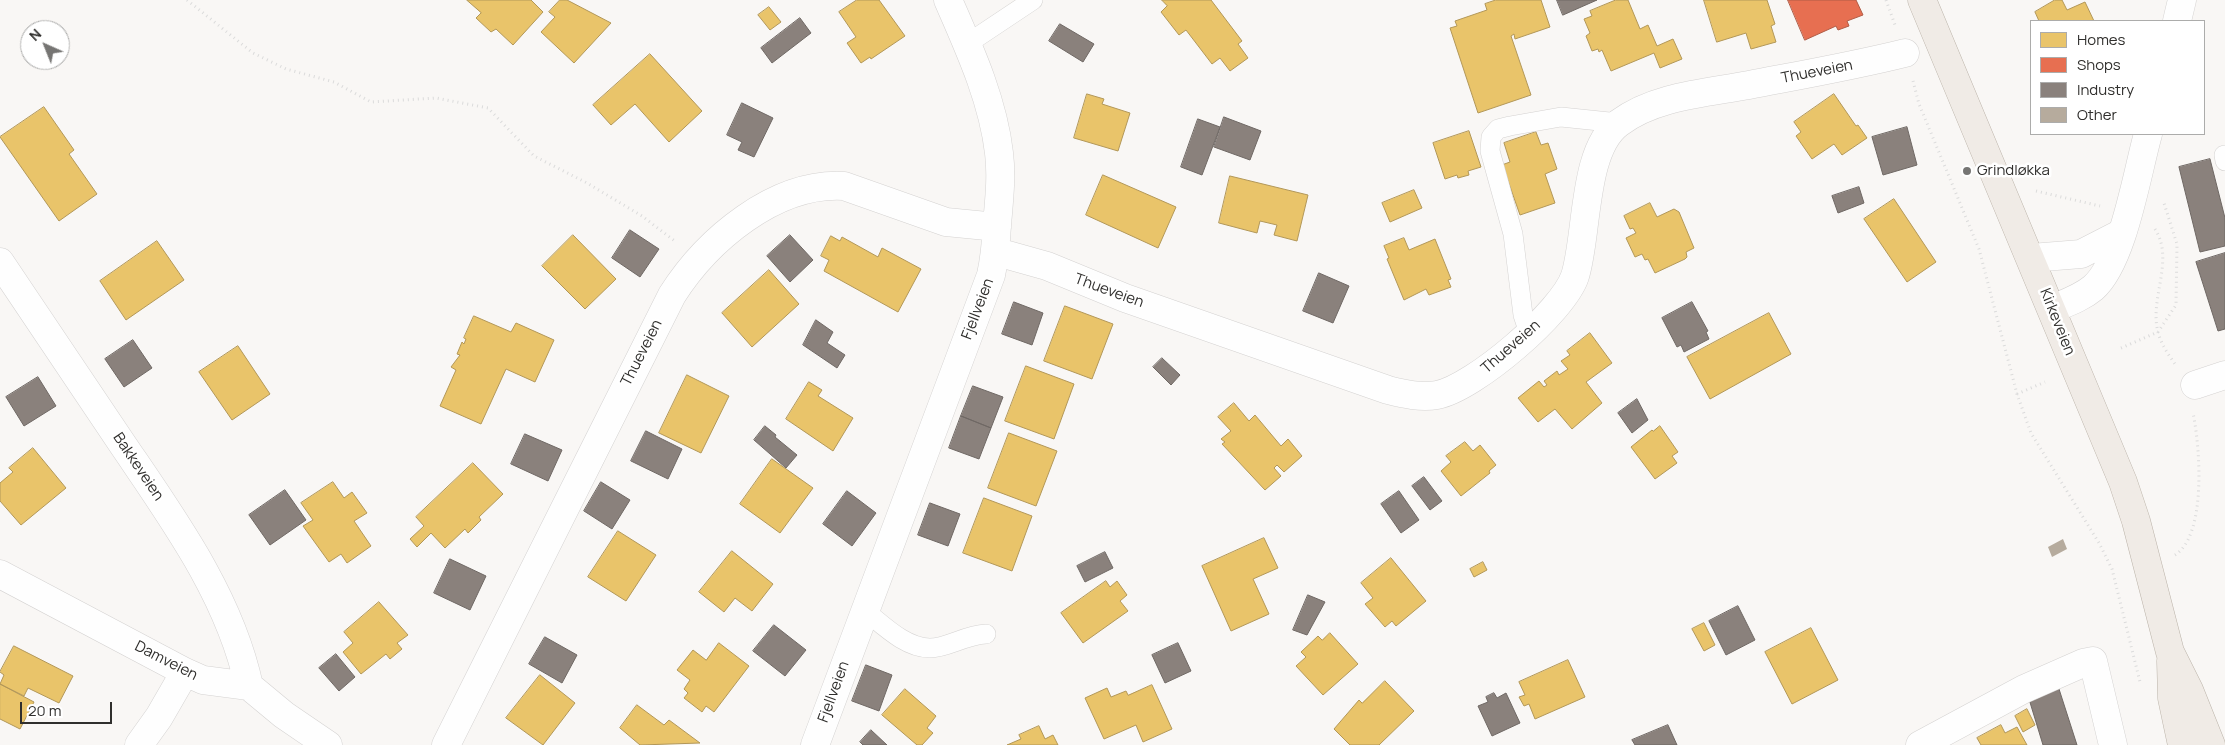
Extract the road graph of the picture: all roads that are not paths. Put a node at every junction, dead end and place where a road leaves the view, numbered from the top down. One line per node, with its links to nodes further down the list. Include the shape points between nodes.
1 (948, 0): 6 (street, Fjellveien)
2 (1033, 0): 6 (lane)
3 (1922, 0): 12 (main road, Kirkeveien)
4 (2182, 0): 5 (street)
5 (2177, 20)
6 (967, 44): 11 (street, Fjellveien, via 999,153 1001,183)
7 (1905, 53): 8 (street, Thueveien, via 1683,97 1644,109)
8 (1619, 123): 15 (street, Thueveien, via 1604,140 1590,178 1574,279 1561,302); 15 (lane, via 1561,117 1498,129 1491,137 1490,151 1513,234 1523,315)
9 (2148, 135): 10 (street)
10 (2122, 233): 12 (street, via 2081,254); 14 (street, via 2107,270 2094,287)
11 (997, 240): 15 (street, Thueveien, via 1047,266 1125,298 1409,395 1437,395 1458,387 1486,371); 19 (street, Fjellveien, via 991,274); 26 (street, Thueveien, via 844,186 831,185 795,192 764,207 721,236 688,270 672,294)
12 (2031, 258): 14 (main road, Kirkeveien)
13 (0, 262): 23 (street, Bakkeveien, via 196,556 233,628)
14 (2052, 309): 21 (main road, Kirkeveien, via 2123,482)
15 (1529, 333)
16 (2225, 375): 17 (street)
17 (2195, 385)
18 (0, 574): 22 (street, Damveien)
19 (864, 610): 20 (lane, via 902,639 931,648); 27 (street, Fjellveien)
20 (986, 634)
21 (2170, 652): 30 (main road, Kirkeveien, via 2172,698); 31 (main road, Kirkeveien)
22 (185, 672): 23 (street, Damveien, via 203,680); 24 (street, via 160,717)
23 (249, 686): 25 (street)
24 (139, 745)
25 (328, 745)
26 (446, 745)
27 (815, 745)
28 (1920, 745): 29 (street, via 2024,689 2092,661)
29 (2114, 745)
30 (2182, 745)
31 (2211, 745)

